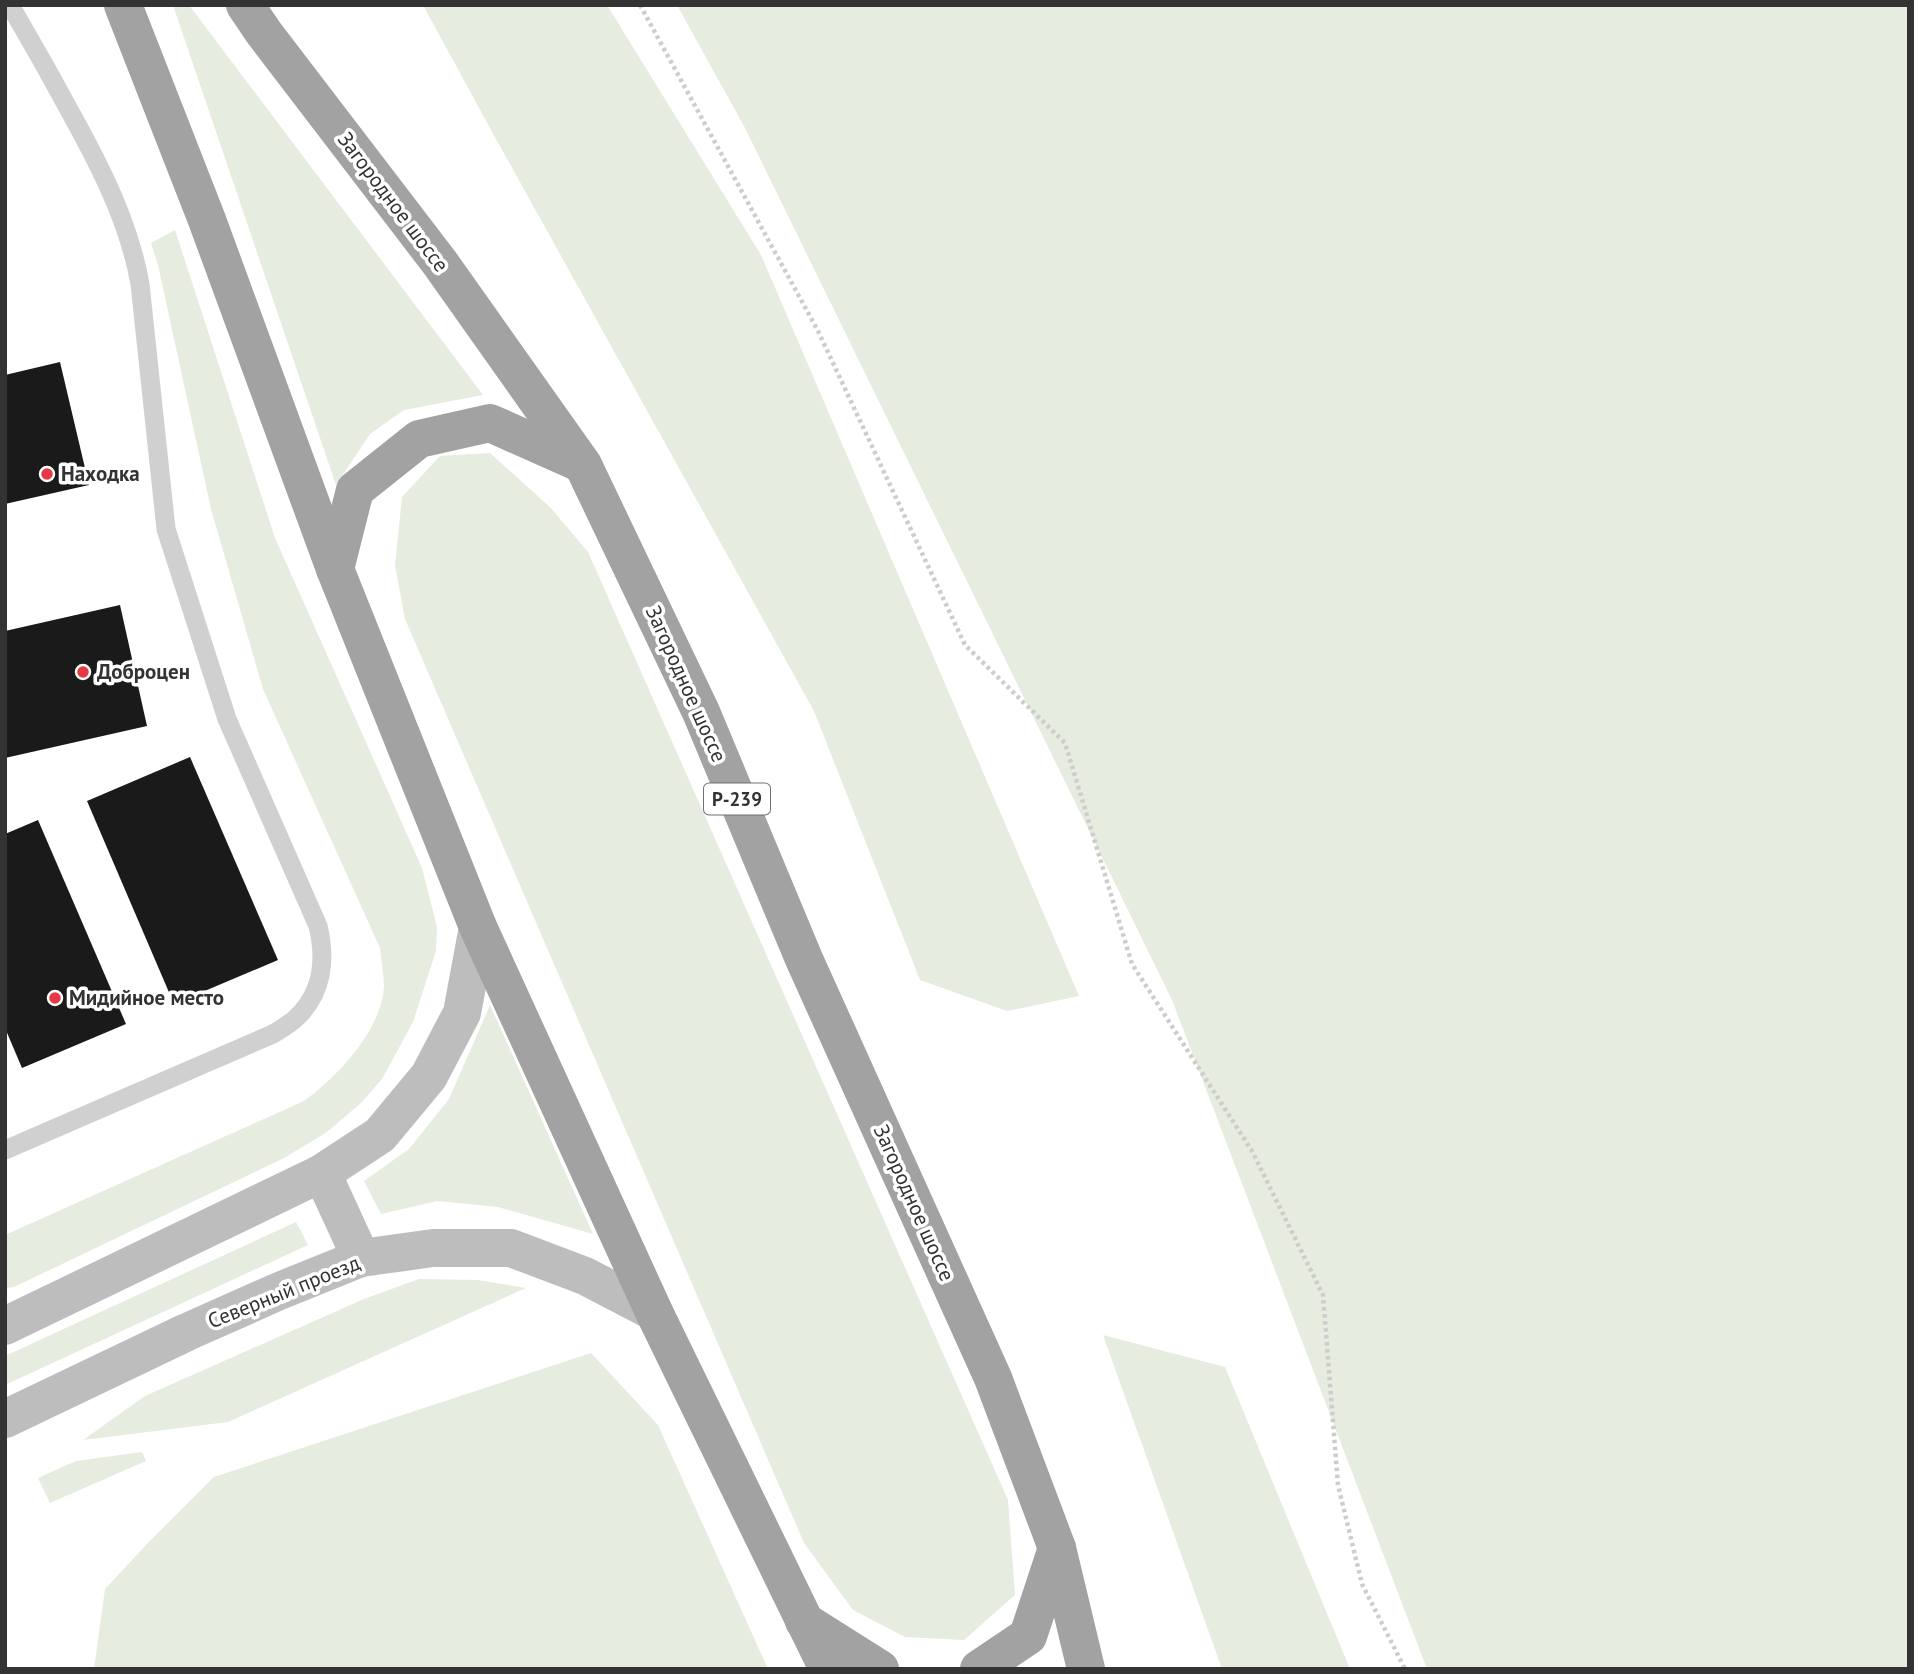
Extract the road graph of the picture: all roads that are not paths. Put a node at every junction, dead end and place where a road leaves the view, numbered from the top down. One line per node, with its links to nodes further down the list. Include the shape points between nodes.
1 (10, 5): 7 (lane, via 99,167 126,228 140,284 166,529 228,719 318,926 322,965 310,1003 273,1034)
2 (123, 5): 5 (highway)
3 (245, 5): 4 (highway, Загородное шоссе / Р-239, via 440,263)
4 (583, 465): 5 (highway, via 489,423 419,439 355,490); 13 (highway, Загородное шоссе / Р-239, via 701,712 804,959 993,1378)
5 (335, 569): 6 (highway)
6 (478, 927): 8 (main road, via 462,1013 429,1076 380,1135); 10 (highway)
7 (5, 1150)
8 (322, 1173): 9 (main road); 11 (main road)
9 (361, 1258): 10 (main road, Северный проезд, via 433,1248 512,1248 585,1276); 12 (main road, Северный проезд, via 187,1332)
10 (654, 1312): 14 (highway)
11 (5, 1326)
12 (5, 1419)
13 (1057, 1548): 17 (highway, via 1028,1636); 18 (highway, Загородное шоссе / Р-239)
14 (804, 1621): 15 (highway); 16 (highway)
15 (828, 1669)
16 (880, 1669)
17 (979, 1669)
18 (1087, 1669)

